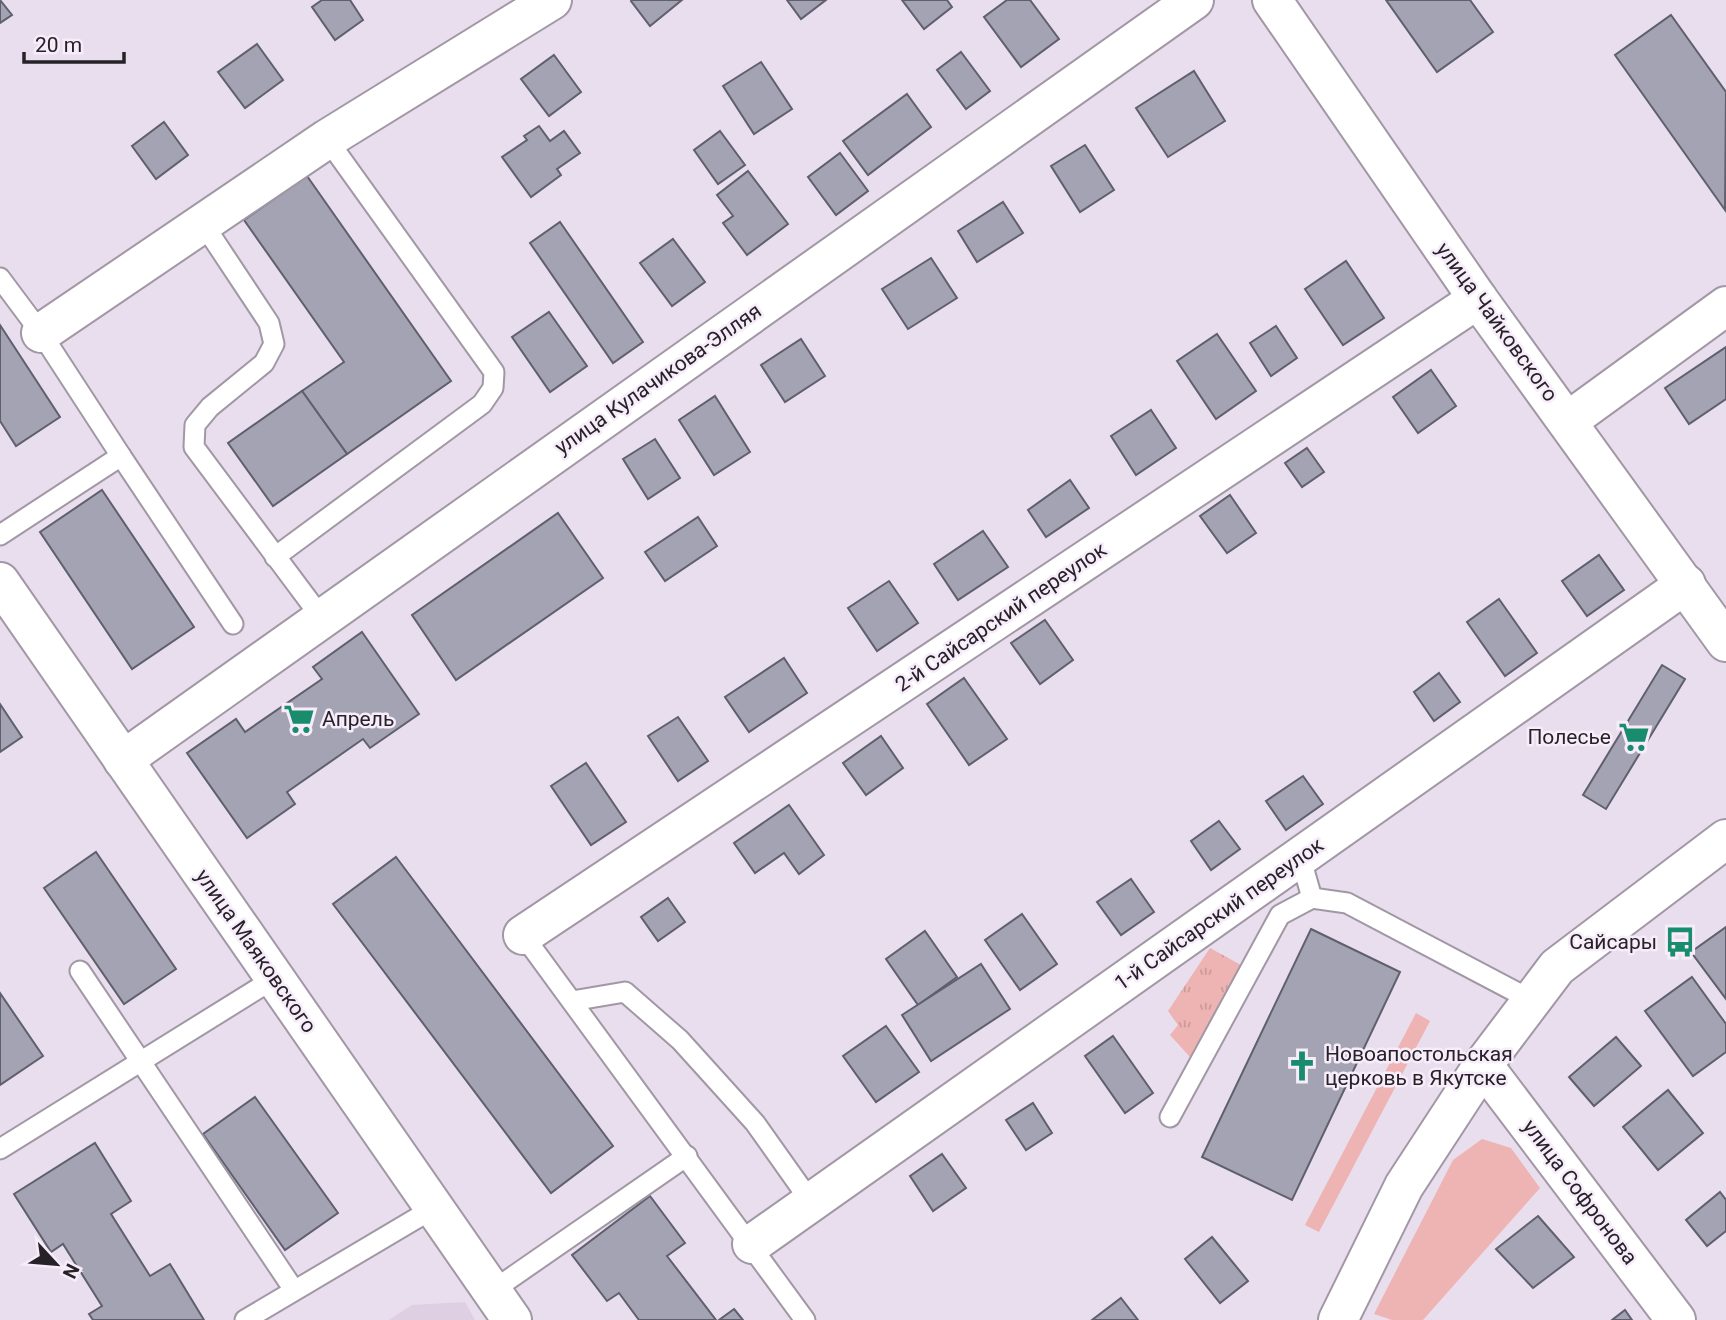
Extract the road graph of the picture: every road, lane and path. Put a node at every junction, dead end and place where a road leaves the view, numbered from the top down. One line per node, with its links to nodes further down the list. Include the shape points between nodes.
1 (552, 0): 4 (street)
2 (1194, 0): 16 (street, улица Кулачикова-Элляя)
3 (1272, 0): 7 (street, улица Чайковского)
4 (327, 139): 5 (street); 13 (lane, via 494,372 493,388 482,404)
5 (202, 222): 9 (street); 13 (lane, via 270,323 274,344 264,363 195,425 194,447)
6 (0, 278): 9 (lane)
7 (1478, 299): 10 (street, улица Чайковского); 23 (street, 2-й Сайсарский переулок)
8 (1726, 306): 10 (street)
9 (41, 333): 11 (lane)
10 (1568, 421): 15 (street, улица Чайковского)
11 (121, 456): 12 (lane); 17 (lane)
12 (0, 535)
13 (275, 556): 16 (lane)
14 (0, 582): 19 (street, улица Маяковского)
15 (1686, 584): 18 (street, улица Чайковского); 21 (street, 1-й Сайсарский переулок)
16 (321, 617): 19 (street, улица Кулачикова-Элляя)
17 (233, 624)
18 (1726, 642)
19 (124, 760): 25 (street, улица Маяковского)
20 (1726, 839): 26 (street, via 1558,967)
21 (1300, 856): 22 (lane); 33 (street, 1-й Сайсарский переулок)
22 (1312, 898): 26 (lane, via 1347,903); 30 (lane, via 1280,915)
23 (523, 935): 27 (lane)
24 (80, 971): 28 (lane)
25 (275, 978): 28 (lane); 34 (street, улица Маяковского)
26 (1531, 1000): 29 (street)
27 (572, 1001): 32 (lane); 33 (lane, via 625,992 680,1040 755,1123)
28 (139, 1063): 31 (lane); 36 (lane)
29 (1483, 1065): 40 (street, via 1404,1186); 41 (street, улица Софронова)
30 (1170, 1117)
31 (0, 1149)
32 (687, 1156): 35 (lane); 37 (lane)
33 (811, 1202): 35 (street, 1-й Сайсарский переулок)
34 (434, 1208): 36 (lane); 37 (street, улица Маяковского)
35 (752, 1244): 39 (lane)
36 (294, 1290): 38 (lane)
37 (502, 1306)
38 (245, 1320)
39 (805, 1320)
40 (1338, 1320)
41 (1676, 1320)

